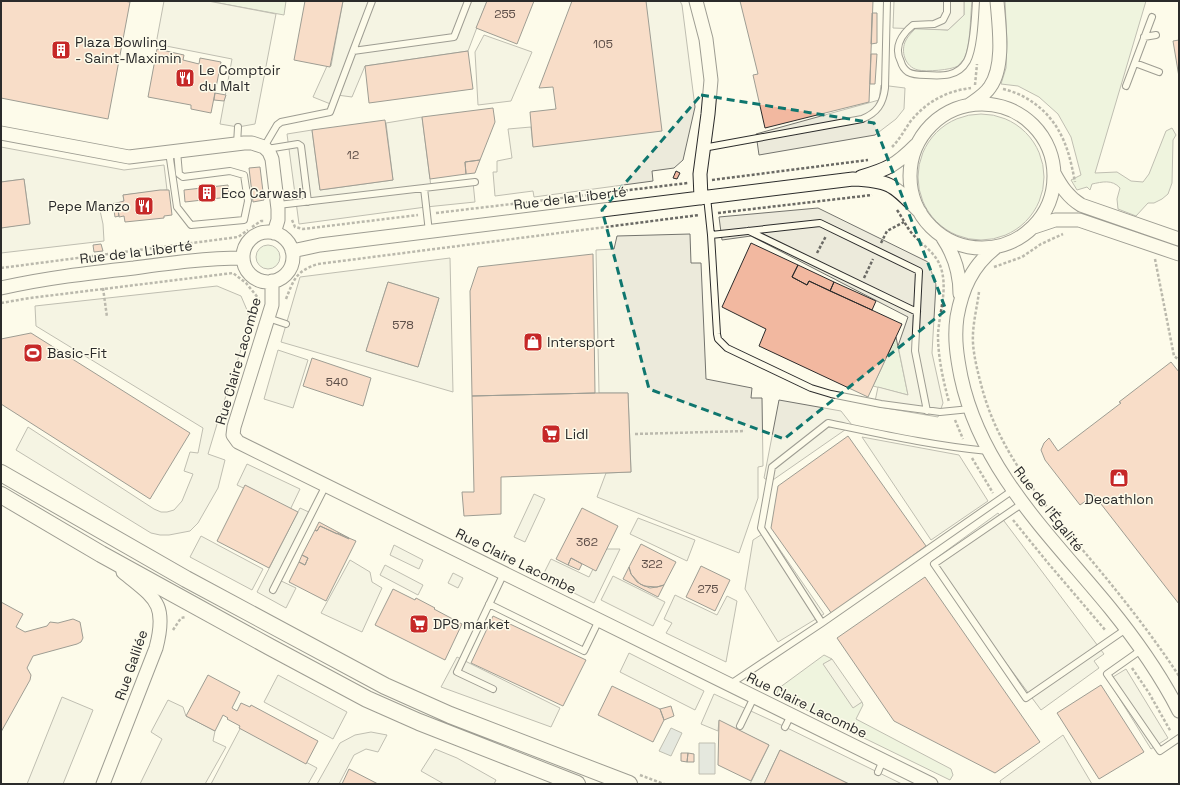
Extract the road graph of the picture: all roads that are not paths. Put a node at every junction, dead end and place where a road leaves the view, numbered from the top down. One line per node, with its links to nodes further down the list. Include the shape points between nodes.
1 (372, 1): 11 (lane)
2 (468, 1): 11 (lane, via 454,37)
3 (696, 1): 21 (street, via 704,26 710,71 710,100)
4 (887, 1): 21 (lane, via 885,88 882,102 872,113 862,119)
5 (947, 1): 6 (lane, via 947,12 943,20 934,24 913,25 898,45 898,57 904,68 912,74 950,75 964,66 970,55)
6 (976, 1)
7 (997, 1): 15 (street, via 999,64 995,79 980,98)
8 (1152, 17): 10 (lane)
9 (1156, 36): 10 (lane)
10 (1144, 37): 12 (lane)
11 (353, 51): 20 (lane, via 330,112 281,122)
12 (1135, 63): 13 (lane); 14 (lane)
13 (1159, 72)
14 (1126, 86)
15 (968, 106): 18 (street, via 953,110 939,118); 23 (street, via 985,104 1002,107 1027,120 1048,146)
16 (238, 127): 19 (lane)
17 (1, 133): 22 (street, via 123,156)
18 (919, 142): 24 (street, Rue de la Liberté, via 889,168); 30 (street, via 911,163 910,180 913,197)
19 (237, 144): 20 (street, via 252,143); 22 (street)
20 (265, 148): 28 (lane, via 298,144 301,146); 29 (street, via 272,158)
21 (703, 148): 27 (street, via 700,181)
22 (173, 152): 22 (lane, via 176,207 191,225 244,220 248,201 244,175 230,172 183,177 178,174)
23 (1054, 173): 31 (street, via 1050,200); 37 (street, via 1075,202)
24 (853, 179): 27 (street, Rue de la Liberté); 30 (street, Rue de la Liberté, via 889,184)
25 (475, 182): 26 (lane)
26 (424, 188): 28 (lane); 33 (lane)
27 (704, 197): 33 (street, Rue de la Liberté); 35 (lane)
28 (308, 202): 29 (lane)
29 (278, 205): 34 (street, via 278,220)
30 (920, 212): 36 (street, via 929,225)
31 (1034, 227): 38 (street, via 1016,240); 40 (street, via 1055,220 1079,220)
32 (749, 231): 35 (lane); 47 (lane); 47 (lane, via 820,224 919,271)
33 (428, 232): 39 (street, Rue de la Liberté, via 320,245)
34 (274, 233): 39 (street, via 287,241); 41 (street, via 263,233 253,238 246,247)
35 (711, 235): 51 (lane, via 717,334 726,348 819,391)
36 (942, 236): 38 (street, via 967,247); 46 (street, Rue de l'Égalité, via 957,265)
37 (1179, 239)
38 (995, 248): 46 (street, Rue de l'Égalité, via 974,270)
39 (292, 251): 44 (street, via 292,262 288,272)
40 (1179, 254)
41 (243, 258): 43 (street, Rue de la Liberté, via 212,258); 44 (street, via 251,275 261,281)
42 (1, 280): 43 (street, Rue de la Liberté)
43 (32, 281): 45 (street, Rue de la Liberté)
44 (272, 281): 48 (street, Rue Claire Lacombe, via 272,306)
45 (1, 288)
46 (962, 295): 50 (street, Rue de l'Égalité, via 956,331 956,351)
47 (917, 312): 51 (lane, via 915,351)
48 (268, 318): 49 (lane); 54 (street, Rue Claire Lacombe, via 233,436 242,444)
49 (286, 324)
50 (970, 409): 51 (lane); 52 (street, Rue de l'Égalité)
51 (927, 411)
52 (988, 451): 55 (street, Rue de l'Égalité); 63 (lane, via 930,443 828,423 772,467 761,528)
53 (1, 473): 72 (street, via 186,579 386,686 450,715)
54 (326, 485): 59 (street, Rue Claire Lacombe); 60 (lane)
55 (1013, 490): 57 (street, Rue de l'Égalité); 63 (lane)
56 (1, 495): 58 (street)
57 (1023, 503): 64 (street, Rue de l'Égalité, via 1044,532); 64 (lane, via 934,564 1026,698)
58 (102, 554): 73 (street, Rue Galilée, via 154,598 160,609 161,624 156,648); 74 (street, via 368,698 431,727)
59 (504, 573): 61 (lane); 62 (street, Rue Claire Lacombe)
60 (273, 590)
61 (489, 604): 62 (lane, via 584,651); 67 (lane, via 457,672)
62 (599, 620): 66 (street, Rue Claire Lacombe)
63 (822, 623): 66 (lane)
64 (1126, 629): 65 (street, Rue de l'Égalité)
65 (1141, 650): 69 (street, Rue de l'Égalité); 71 (lane, via 1107,674 1160,751)
66 (729, 685): 68 (street, Rue Claire Lacombe)
67 (493, 689)
68 (754, 697): 70 (lane); 75 (street, Rue Claire Lacombe, via 788,721 880,766)
69 (1179, 711)
70 (740, 726)
71 (1179, 738)
72 (632, 778)
73 (103, 784)
74 (577, 784)
75 (931, 784)

